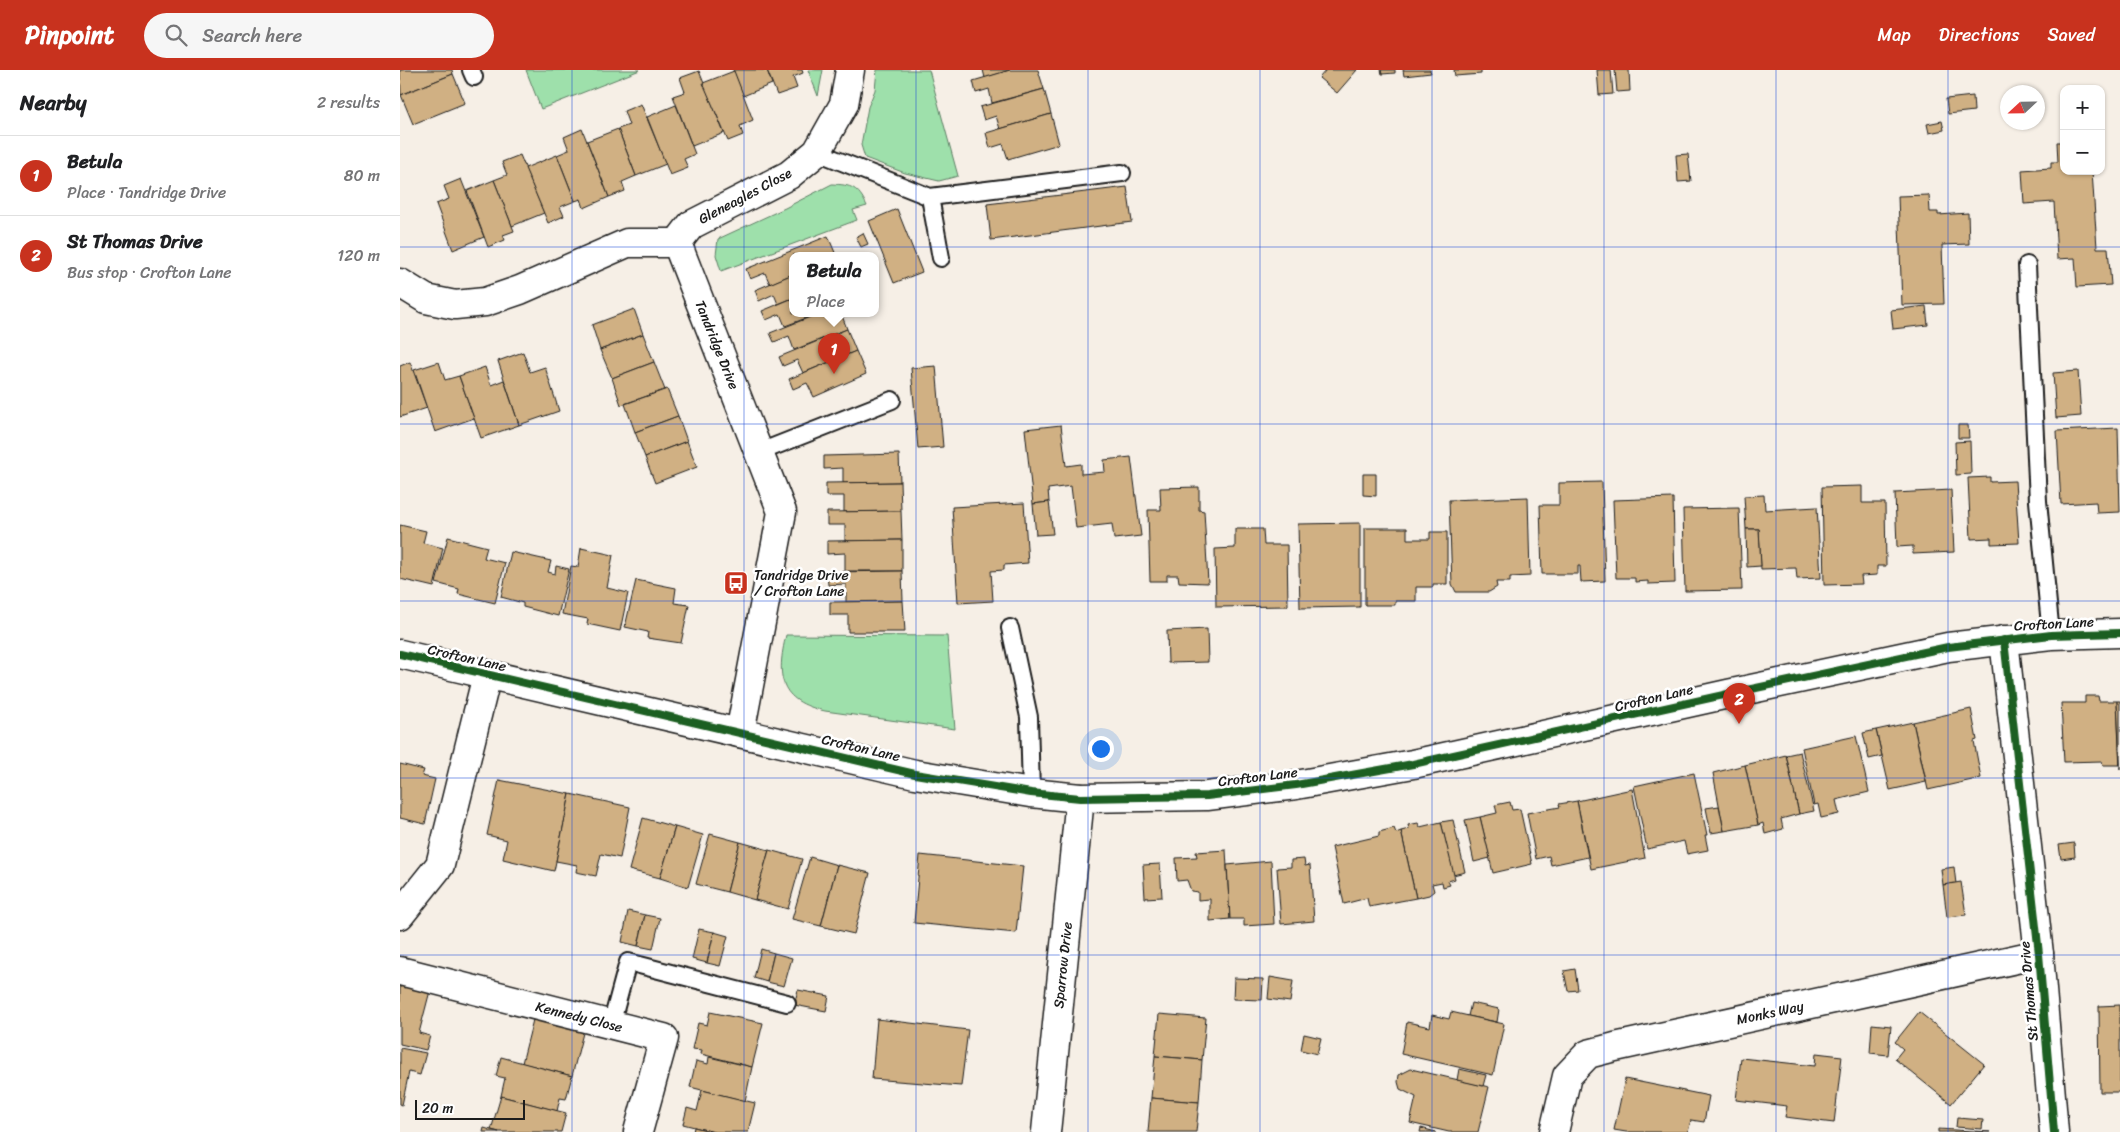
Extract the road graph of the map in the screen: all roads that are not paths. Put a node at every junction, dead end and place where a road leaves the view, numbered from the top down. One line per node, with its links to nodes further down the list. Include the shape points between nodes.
1 (850, 70): 2 (street, Gleneagles Close, via 844,104)
2 (817, 152): 4 (lane); 5 (street, Gleneagles Close, via 789,175 691,225)
3 (1122, 173): 4 (lane)
4 (930, 197): 6 (lane)
5 (677, 243): 8 (street, via 627,243 485,302 455,305 426,299); 10 (street, Tandridge Drive)
6 (941, 258)
7 (2027, 265): 13 (lane, via 2038,500)
8 (400, 283)
9 (892, 400): 10 (lane)
10 (760, 452): 17 (street, Tandridge Drive, via 782,512)
11 (1010, 628): 18 (lane, via 1029,717)
12 (2120, 633): 13 (street, Crofton Lane)
13 (2051, 635): 14 (street, Crofton Lane)
14 (2004, 640): 19 (street, Crofton Lane, via 1948,647 1413,764 1296,785 1207,796); 21 (street, St Thomas Drive)
15 (400, 654): 16 (street, Crofton Lane)
16 (487, 675): 17 (street, Crofton Lane); 20 (street, via 440,865)
17 (740, 733): 18 (street, Crofton Lane, via 915,774)
18 (1030, 793): 19 (street, Crofton Lane)
19 (1080, 798): 26 (street, Sparrow Drive)
20 (400, 915)
21 (2039, 954): 27 (street, Monks Way, via 1588,1054 1567,1076); 28 (street, St Thomas Drive)
22 (400, 972): 24 (street, Kennedy Close)
23 (787, 1003): 24 (lane, via 628,962)
24 (611, 1025): 25 (street, Kennedy Close, via 664,1038)
25 (638, 1132)
26 (1046, 1132)
27 (1554, 1132)
28 (2054, 1132)

